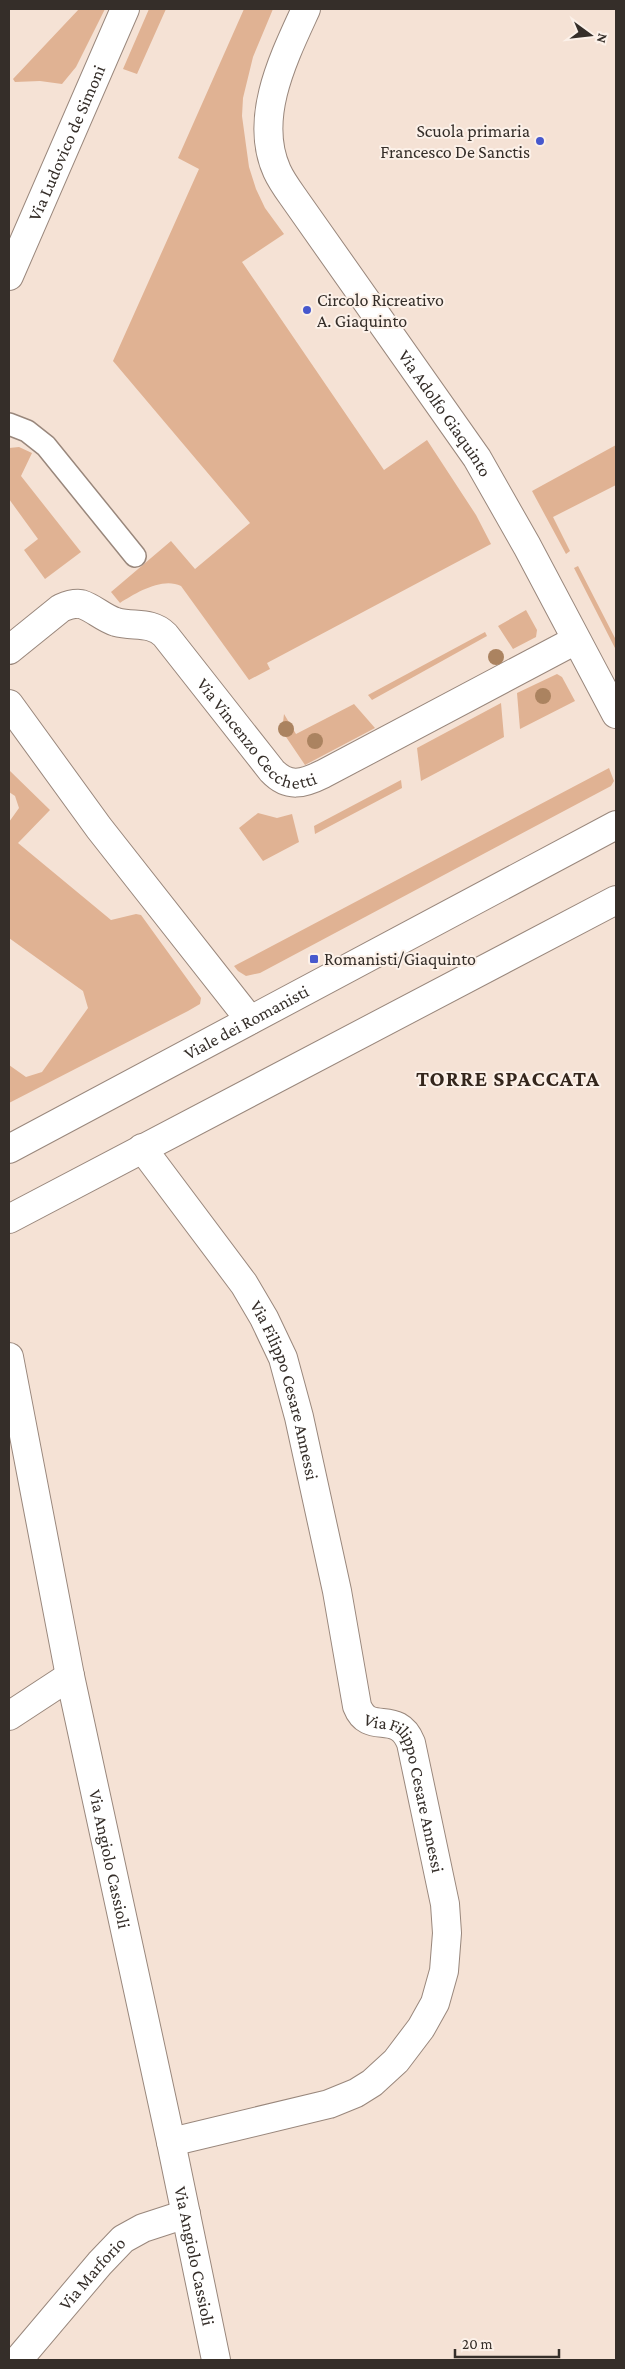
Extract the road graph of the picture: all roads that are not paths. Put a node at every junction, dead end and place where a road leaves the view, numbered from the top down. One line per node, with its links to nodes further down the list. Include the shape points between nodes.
1 (124, 9): 3 (street, Via Ludovico de Simoni)
2 (306, 9): 6 (street, Via Adolfo Giaquinto, via 271,100 269,133 276,170 477,458)
3 (9, 276)
4 (9, 424): 5 (lane, via 27,431 46,446)
5 (135, 556)
6 (576, 640): 7 (street, Via Vincenzo Cecchetti, via 323,774 297,784 284,781 272,771 156,627 119,622 79,604 70,604); 9 (street, Via Adolfo Giaquinto)
7 (9, 650)
8 (9, 704): 12 (street, via 99,828)
9 (616, 714)
10 (616, 825): 12 (street, Viale dei Romanisti)
11 (616, 900): 13 (street)
12 (250, 1020): 14 (street, Viale dei Romanisti)
13 (142, 1148): 15 (street); 19 (street, Via Filippo Cesare Annessi, via 244,1284 282,1358 300,1417 357,1706 365,1719 402,1728 411,1743 445,1904 447,1933 444,1971 430,2013 404,2051 372,2083 356,2094 329,2104)
14 (9, 1149)
15 (9, 1219)
16 (9, 1357): 17 (street, Via Angiolo Cassioli)
17 (70, 1676): 18 (street); 19 (street, Via Angiolo Cassioli)
18 (9, 1716)
19 (171, 2142): 20 (street, Via Angiolo Cassioli)
20 (186, 2214): 21 (street, Via Marforio, via 143,2228 124,2239); 22 (street, Via Angiolo Cassioli)
21 (18, 2360)
22 (216, 2360)

